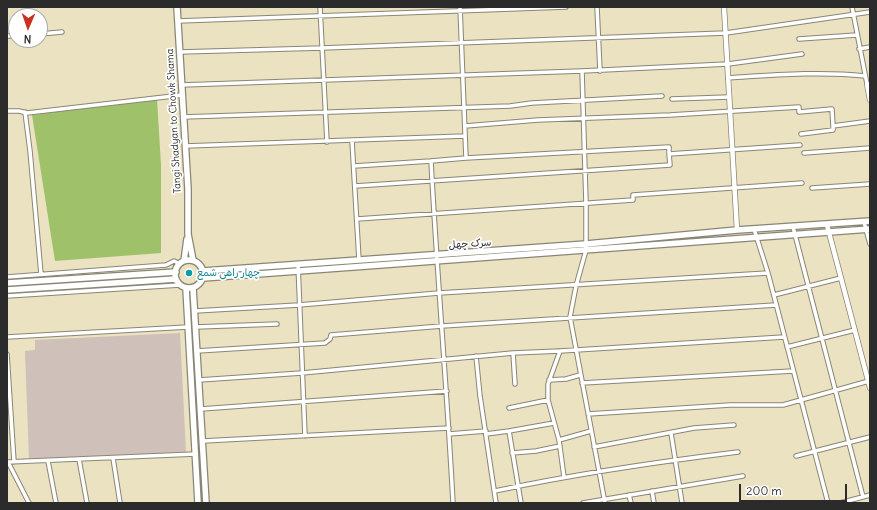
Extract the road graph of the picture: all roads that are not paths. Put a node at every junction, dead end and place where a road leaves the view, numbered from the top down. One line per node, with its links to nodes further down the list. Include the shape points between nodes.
1 (177, 7): 11 (main road, Tangi Shadyan to Chowk Shama)
2 (320, 7): 10 (street)
3 (566, 7): 7 (street)
4 (597, 7): 16 (street)
5 (724, 7): 14 (street)
6 (852, 7): 9 (street)
7 (460, 9): 10 (street); 18 (street)
8 (870, 12): 9 (street)
9 (853, 14): 14 (street); 15 (street)
10 (320, 16): 11 (street); 20 (street)
11 (178, 21): 22 (main road, Tangi Shadyan to Chowk Shama)
12 (62, 32): 13 (street)
13 (48, 33)
14 (726, 33): 16 (street); 24 (street)
15 (857, 35): 17 (street); 21 (street)
16 (599, 38): 18 (street); 26 (street)
17 (799, 39)
18 (461, 43): 20 (street); 27 (street)
19 (870, 47): 21 (street)
20 (322, 48): 22 (street); 30 (street)
21 (860, 49): 28 (street)
22 (180, 52): 32 (main road, Tangi Shadyan to Chowk Shama)
23 (802, 54): 24 (street)
24 (728, 64): 26 (street); 29 (street)
25 (582, 71): 26 (street); 27 (street); 37 (street)
26 (600, 71)
27 (463, 75): 30 (street); 39 (street)
28 (865, 76): 29 (street, via 799,74); 31 (street)
29 (728, 78): 35 (street)
30 (324, 80): 32 (street); 43 (street)
31 (868, 84): 38 (street)
32 (182, 86): 33 (main road, Tangi Shadyan to Chowk Shama)
33 (182, 95): 42 (street); 44 (main road, Tangi Shadyan to Chowk Shama)
34 (662, 96): 37 (street)
35 (729, 97): 36 (street); 41 (street)
36 (672, 99)
37 (583, 100): 39 (street); 45 (street)
38 (870, 100)
39 (464, 107): 43 (street); 47 (street)
40 (7, 111): 42 (street)
41 (730, 111): 45 (street); 48 (street, via 799,107 799,112 832,109); 56 (street)
42 (25, 112): 92 (street)
43 (325, 113): 44 (street); 52 (street)
44 (183, 117): 54 (main road, Tangi Shadyan to Chowk Shama)
45 (584, 118): 47 (street); 57 (street)
46 (870, 121): 48 (street)
47 (465, 126): 50 (street)
48 (833, 126): 49 (street, via 833,130)
49 (801, 134)
50 (465, 136): 51 (street); 60 (street)
51 (352, 141): 52 (street); 62 (street)
52 (327, 142): 54 (street)
53 (800, 145): 56 (street)
54 (185, 146): 80 (main road, Tangi Shadyan to Chowk Shama)
55 (870, 148): 58 (street)
56 (732, 150): 59 (street); 68 (street)
57 (585, 151): 59 (street, via 669,147); 60 (street); 63 (street)
58 (804, 153)
59 (669, 154): 63 (street, via 670,165)
60 (466, 158): 61 (street)
61 (431, 161): 62 (street); 64 (street)
62 (354, 166): 67 (street)
63 (585, 171): 64 (street); 70 (street)
64 (432, 181): 67 (street); 71 (street)
65 (802, 183): 68 (street)
66 (870, 184): 69 (street)
67 (355, 186): 72 (street)
68 (734, 187): 70 (street, via 633,195 633,200); 77 (street)
69 (812, 188)
70 (586, 203): 71 (street); 84 (street)
71 (434, 213): 72 (street); 85 (street)
72 (357, 219): 87 (street)
73 (867, 222): 74 (main road, سرک چهل); 78 (street)
74 (827, 225): 75 (main road, سرک چهل); 79 (street)
75 (793, 227): 76 (main road, سرک چهل); 81 (street)
76 (754, 229): 77 (main road, سرک چهل); 82 (street)
77 (737, 230): 84 (main road, سرک چهل)
78 (868, 230): 79 (main road); 83 (street)
79 (829, 233): 81 (main road); 95 (street)
80 (188, 234): 86 (main road); 88 (main road)
81 (795, 236): 82 (main road); 100 (street)
82 (757, 238): 84 (main road); 91 (street)
83 (870, 244)
84 (586, 247): 85 (main road, سرک چهل); 99 (street)
85 (436, 258): 87 (main road, سرک چهل); 89 (main road); 104 (street)
86 (193, 260): 88 (main road); 93 (main road, via 200,264)
87 (359, 260): 89 (main road, سرک چهل)
88 (182, 262): 90 (main road); 92 (street)
89 (298, 268): 93 (main road); 106 (street)
90 (176, 272): 96 (main road); 97 (main road)
91 (768, 273): 99 (street); 105 (street)
92 (41, 274): 94 (street)
93 (203, 274): 102 (main road, via 198,285)
94 (7, 277)
95 (841, 278): 100 (street); 114 (street)
96 (176, 279): 98 (main road); 103 (main road)
97 (7, 283): 103 (main road)
98 (180, 285): 101 (main road); 103 (street)
99 (576, 286): 104 (street); 109 (street)
100 (809, 286): 105 (street); 117 (street)
101 (186, 288): 102 (main road); 112 (main road)
102 (193, 288): 108 (main road)
103 (7, 292)
104 (439, 293): 106 (street); 111 (street)
105 (774, 295): 107 (street)
106 (299, 305): 108 (street); 118 (street)
107 (776, 305): 109 (street); 116 (street)
108 (195, 311): 113 (main road)
109 (570, 317): 111 (street); 120 (street)
110 (277, 324): 113 (street)
111 (442, 326): 118 (street, via 331,335 325,343); 126 (street)
112 (188, 327): 115 (street); 162 (main road)
113 (196, 327): 121 (main road)
114 (855, 330): 117 (street); 132 (street)
115 (7, 337)
116 (784, 337): 119 (street); 120 (street)
117 (822, 338): 119 (street); 136 (street)
118 (301, 345): 121 (street); 128 (street)
119 (787, 347): 127 (street)
120 (575, 350): 122 (street); 129 (street)
121 (197, 351): 130 (main road)
122 (560, 352): 123 (street); 131 (street)
123 (513, 353): 125 (street); 134 (street)
124 (7, 354): 169 (street)
125 (476, 356): 126 (street); 149 (street)
126 (444, 359): 128 (street); 137 (street)
127 (793, 371): 133 (street); 139 (street)
128 (302, 373): 130 (street); 140 (street)
129 (580, 375): 131 (street); 133 (street)
130 (199, 380): 142 (main road)
131 (549, 380): 138 (street)
132 (869, 381): 135 (street); 136 (street)
133 (582, 383): 143 (street)
134 (515, 384)
135 (870, 388)
136 (835, 390): 139 (street); 156 (street)
137 (446, 391): 140 (street); 146 (street)
138 (548, 400): 141 (street); 144 (street)
139 (801, 401): 143 (street, via 783,405 730,405); 159 (street)
140 (303, 402): 142 (street); 152 (street)
141 (509, 408)
142 (201, 409): 155 (main road)
143 (588, 414): 148 (street)
144 (554, 423): 147 (street); 154 (street)
145 (734, 425): 150 (street, via 694,428)
146 (449, 428): 151 (street); 152 (street)
147 (509, 431): 149 (street); 161 (street)
148 (591, 431): 154 (street); 158 (street)
149 (486, 433): 151 (street); 175 (street)
150 (672, 433): 158 (street); 166 (street)
151 (449, 434): 187 (street)
152 (305, 436): 155 (street)
153 (870, 437): 156 (street)
154 (559, 440): 157 (street)
155 (202, 441): 186 (main road)
156 (849, 442): 159 (street); 179 (street)
157 (560, 446): 161 (street); 172 (street)
158 (594, 447): 170 (street)
159 (814, 451): 163 (street); 194 (street)
160 (738, 452): 166 (street)
161 (512, 453): 173 (street)
162 (196, 454): 164 (street); 185 (main road)
163 (796, 456)
164 (113, 458): 165 (street); 184 (street)
165 (79, 459): 167 (street); 183 (street)
166 (676, 460): 170 (street); 174 (street)
167 (48, 461): 169 (street); 182 (street)
168 (8, 462): 169 (street); 181 (street)
169 (14, 462)
170 (599, 471): 172 (street); 180 (street)
171 (743, 476): 174 (street)
172 (564, 477): 173 (street)
173 (518, 486): 175 (street); 189 (street)
174 (679, 486): 176 (street); 193 (street)
175 (495, 491): 188 (street)
176 (652, 491): 177 (street); 192 (street)
177 (629, 495): 180 (street); 191 (street)
178 (870, 495): 179 (street)
179 (863, 497): 195 (street)
180 (605, 501): 190 (street)
181 (29, 503)
182 (56, 503)
183 (87, 503)
184 (120, 503)
185 (198, 503)
186 (206, 503)
187 (452, 503)
188 (496, 503)
189 (521, 503)
190 (583, 503)
191 (631, 503)
192 (654, 503)
193 (682, 503)
194 (828, 503)
195 (840, 503)

